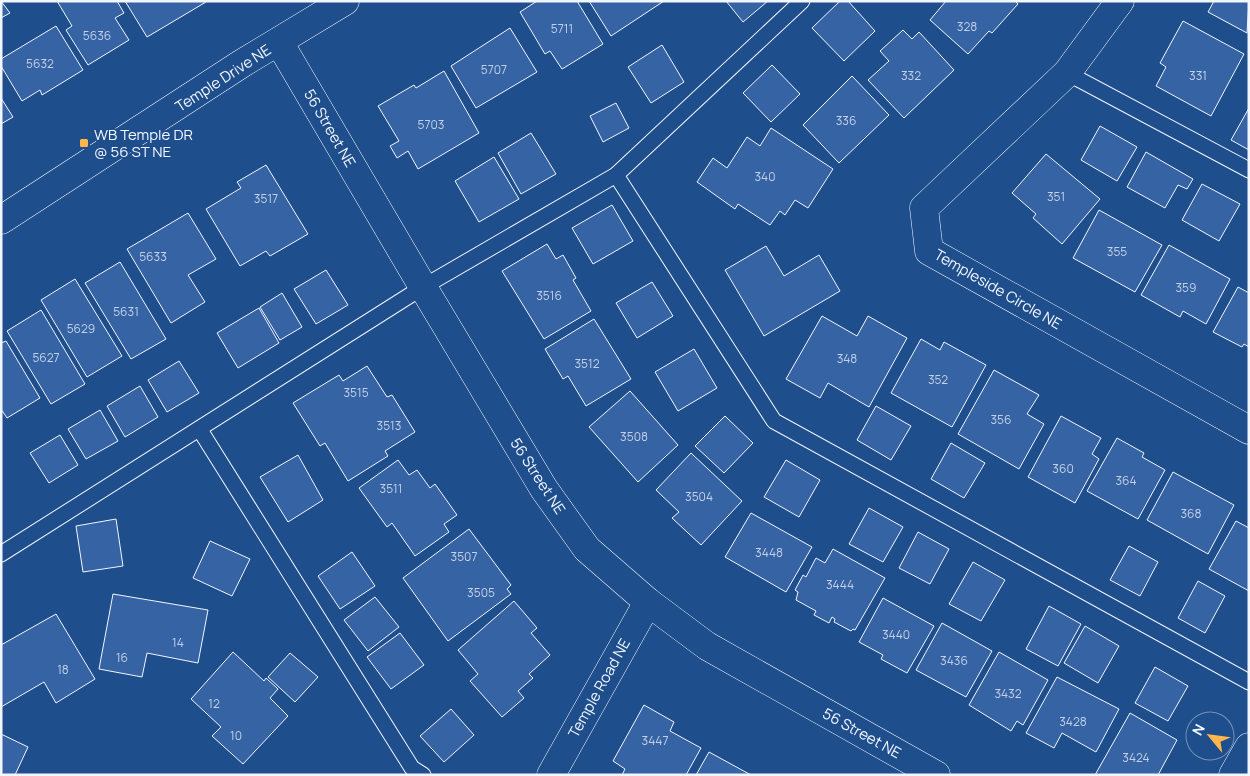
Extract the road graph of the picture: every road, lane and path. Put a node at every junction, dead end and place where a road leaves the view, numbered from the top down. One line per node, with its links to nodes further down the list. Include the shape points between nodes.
1 (345, 1): 4 (street, Temple Drive NE)
2 (802, 1): 7 (lane)
3 (1120, 1): 5 (street, Templeside Circle NE)
4 (279, 42): 8 (street, Temple Drive NE); 9 (street, 56 Street NE)
5 (1068, 73): 6 (lane); 11 (street, Templeside Circle NE, via 924,208 930,251)
6 (1249, 170)
7 (616, 175): 9 (lane); 14 (lane, via 774,421)
8 (1, 220)
9 (423, 288): 10 (lane); 13 (street, 56 Street NE, via 549,496 587,550)
10 (200, 430): 12 (lane); 16 (lane, via 412,768)
11 (1249, 430)
12 (1, 554)
13 (648, 602): 17 (street, Temple Road NE); 18 (street, 56 Street NE, via 707,646)
14 (1249, 682)
15 (1249, 747): 19 (street)
16 (423, 775)
17 (551, 775)
18 (936, 775)
19 (1233, 775)

